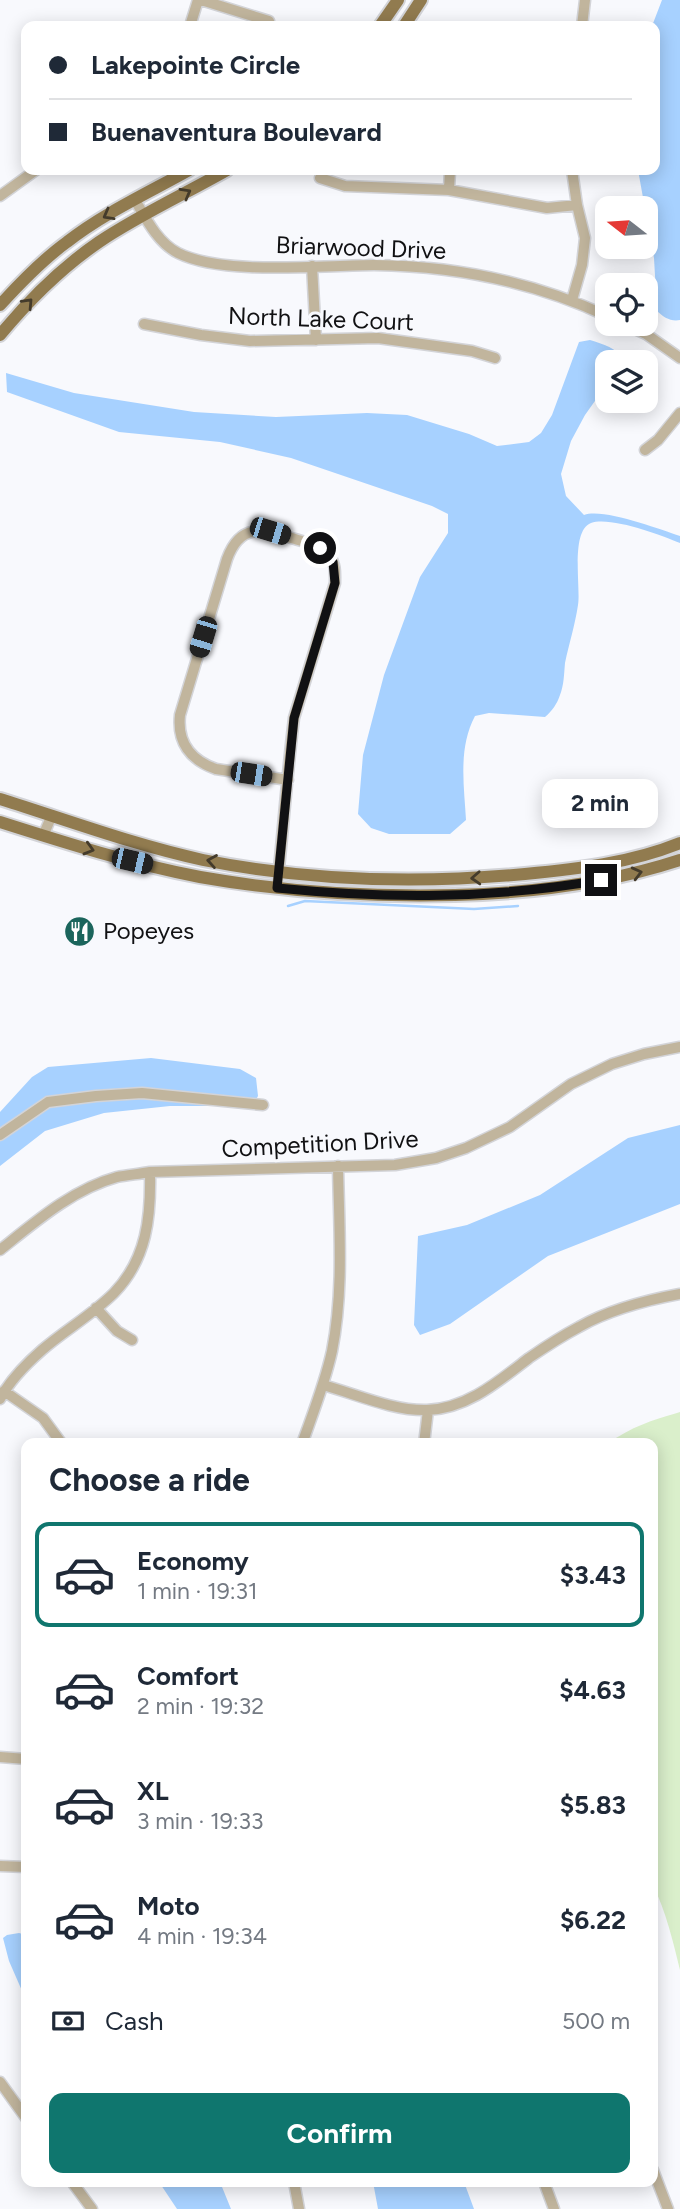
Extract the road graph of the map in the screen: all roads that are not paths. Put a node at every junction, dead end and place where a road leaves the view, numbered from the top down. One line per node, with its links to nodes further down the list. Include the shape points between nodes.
1 (200, 0): 5 (street); 6 (street)
2 (398, 0): 7 (main road)
3 (421, 0): 8 (main road)
4 (585, 0): 9 (street)
5 (192, 21)
6 (269, 21)
7 (383, 21)
8 (407, 21)
9 (583, 21)
10 (29, 175): 17 (street)
11 (180, 175): 18 (main road)
12 (218, 175): 20 (main road, one-way to 12)
13 (450, 175): 16 (street)
14 (573, 175): 19 (street)
15 (320, 178): 16 (street, via 345,186)
16 (449, 190): 19 (street, via 547,208)
17 (0, 196)
18 (135, 200): 20 (street, Briarwood Drive); 23 (main road, one-way to 23, via 68,241)
19 (576, 205): 22 (street, via 585,238)
20 (144, 216): 21 (street, Briarwood Drive, via 168,246 187,257 255,267); 27 (main road, one-way to 20, via 55,276)
21 (312, 266): 22 (street, Briarwood Drive, via 437,268 507,280); 29 (street)
22 (572, 300): 24 (street, Briarwood Drive)
23 (0, 307): 25 (main road)
24 (595, 311)
25 (0, 317)
26 (144, 324): 29 (street, North Lake Court, via 250,341)
27 (0, 335)
28 (649, 336): 31 (street)
29 (316, 340): 30 (street, North Lake Court, via 378,338)
30 (495, 358)
31 (680, 358)
32 (680, 413): 33 (street)
33 (645, 450)
34 (288, 780): 34 (street, via 294,718 335,583 335,568 320,548 270,531 255,531 236,541 227,559 180,715 180,736 189,753 205,765); 41 (street)
35 (0, 799): 36 (main road)
36 (52, 815): 38 (street); 41 (main road, one-way to 36, via 137,843)
37 (0, 822): 38 (main road)
38 (43, 836): 42 (main road, one-way to 42, via 201,877)
39 (680, 843): 41 (main road, one-way to 41, via 626,859 496,877 363,879)
40 (680, 860): 42 (main road, one-way to 40, via 399,897 495,894 627,876)
41 (279, 872): 42 (street)
42 (277, 888)
43 (680, 1047): 46 (street, Competition Drive, via 643,1054 571,1084 510,1128 466,1148 395,1165)
44 (263, 1105): 45 (street, via 142,1093 96,1096 48,1102)
45 (0, 1135)
46 (338, 1166): 47 (street, Competition Drive); 52 (street, via 340,1290)
47 (150, 1172): 48 (street, Competition Drive, via 118,1177 86,1190); 50 (street, via 149,1226 142,1246 132,1270)
48 (0, 1250)
49 (680, 1294): 54 (street, via 582,1325 462,1403)
50 (96, 1308): 51 (street); 53 (street, via 32,1358)
51 (132, 1340)
52 (323, 1385): 54 (street); 56 (street)
53 (2, 1395): 55 (street, via 43,1418)
54 (428, 1410): 57 (street)
55 (58, 1438)
56 (304, 1438)
57 (425, 1438)
58 (0, 1757): 59 (street)
59 (21, 1759)
60 (0, 1866): 61 (street)
61 (21, 1867)
62 (0, 2082): 63 (street)
63 (21, 2111)
64 (658, 2183): 71 (street)
65 (76, 2187): 68 (street)
66 (295, 2187): 69 (street)
67 (546, 2187): 70 (street)
68 (92, 2209)
69 (299, 2209)
70 (554, 2209)
71 (668, 2209)

